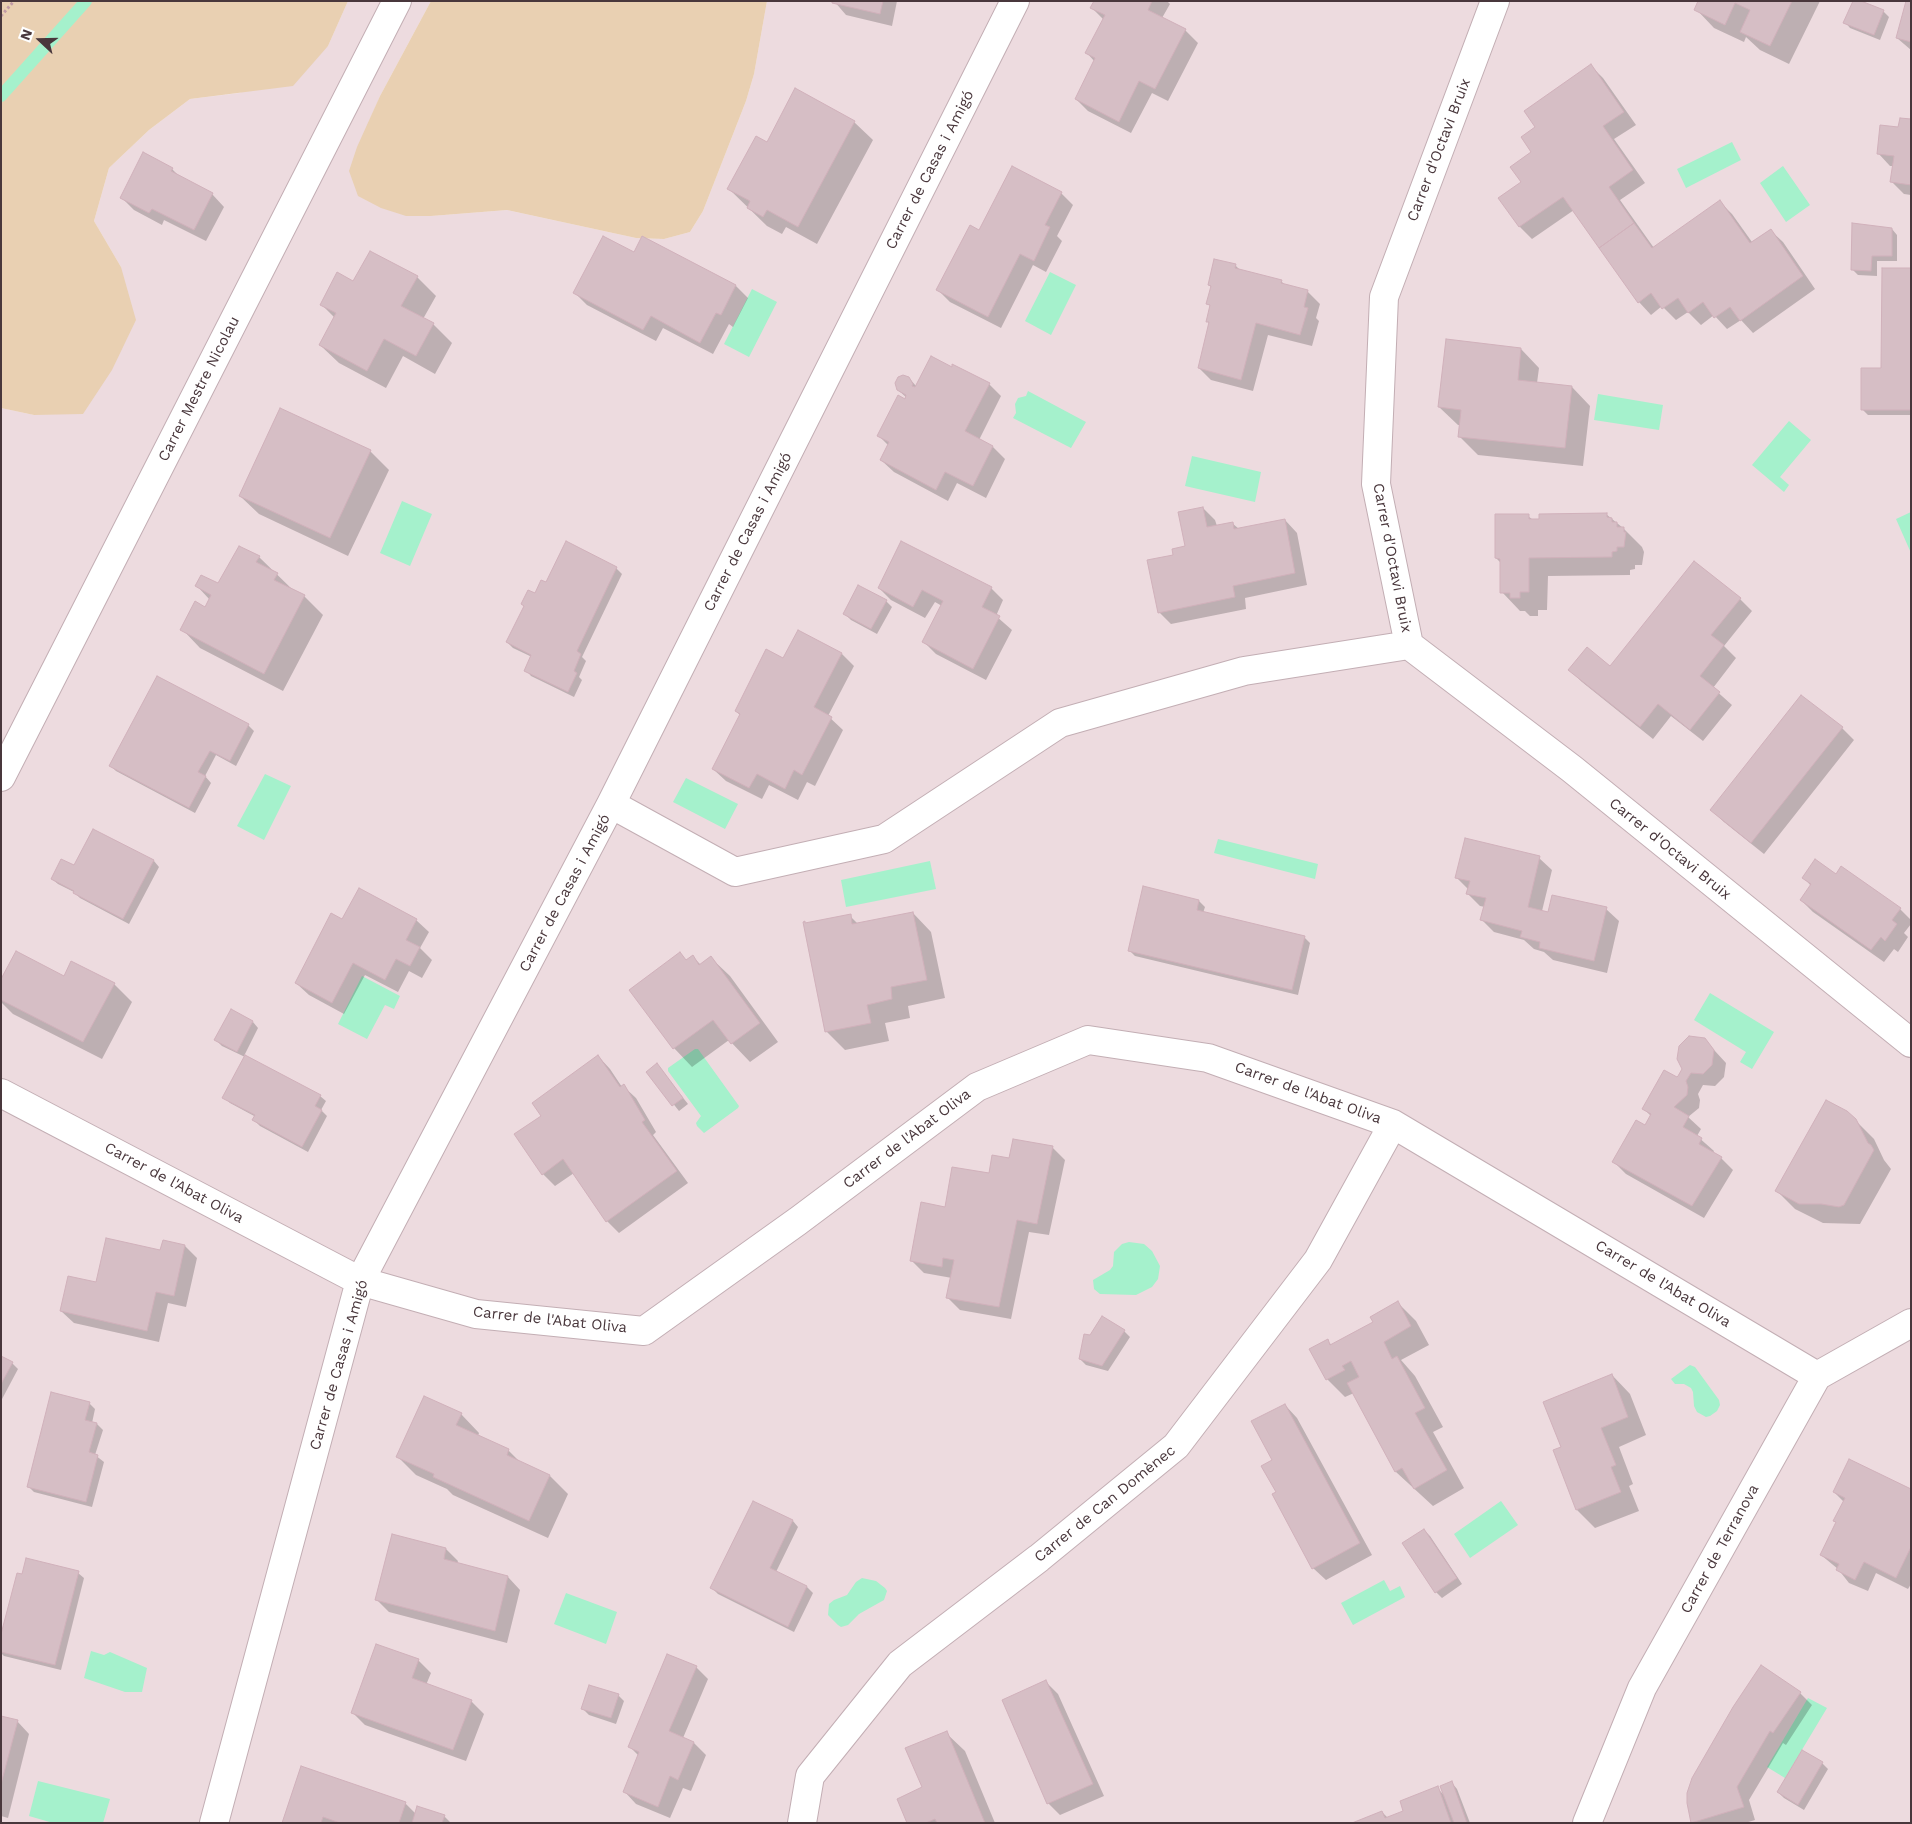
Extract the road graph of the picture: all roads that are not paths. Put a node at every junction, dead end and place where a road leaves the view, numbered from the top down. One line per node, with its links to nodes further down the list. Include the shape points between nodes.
1 (397, 1): 5 (street, Carrer Mestre Nicolau)
2 (1015, 1): 6 (street, Carrer de Casas i Amigó)
3 (1495, 1): 4 (street, Carrer d'Octavi Bruix, via 1384,297 1376,484)
4 (1409, 645): 6 (street, via 1244,672 1060,723 884,839 735,872); 7 (street, Carrer d'Octavi Bruix, via 1572,769)
5 (1, 777)
6 (611, 804): 10 (street, Carrer de Casas i Amigó)
7 (1911, 1043)
8 (1, 1093): 10 (street, Carrer de l'Abat Oliva)
9 (1393, 1124): 10 (street, Carrer de l'Abat Oliva, via 1208,1058 1088,1040 976,1087 644,1331 476,1314); 12 (street, Carrer de l'Abat Oliva); 14 (street, Carrer de Can Domènec, via 1318,1260 1176,1446 1039,1558 900,1664 810,1776)
10 (360, 1281): 13 (street, Carrer de Casas i Amigó)
11 (1911, 1323): 12 (street)
12 (1817, 1376): 15 (street, Carrer de Terranova, via 1642,1688)
13 (214, 1823)
14 (802, 1823)
15 (1587, 1823)

